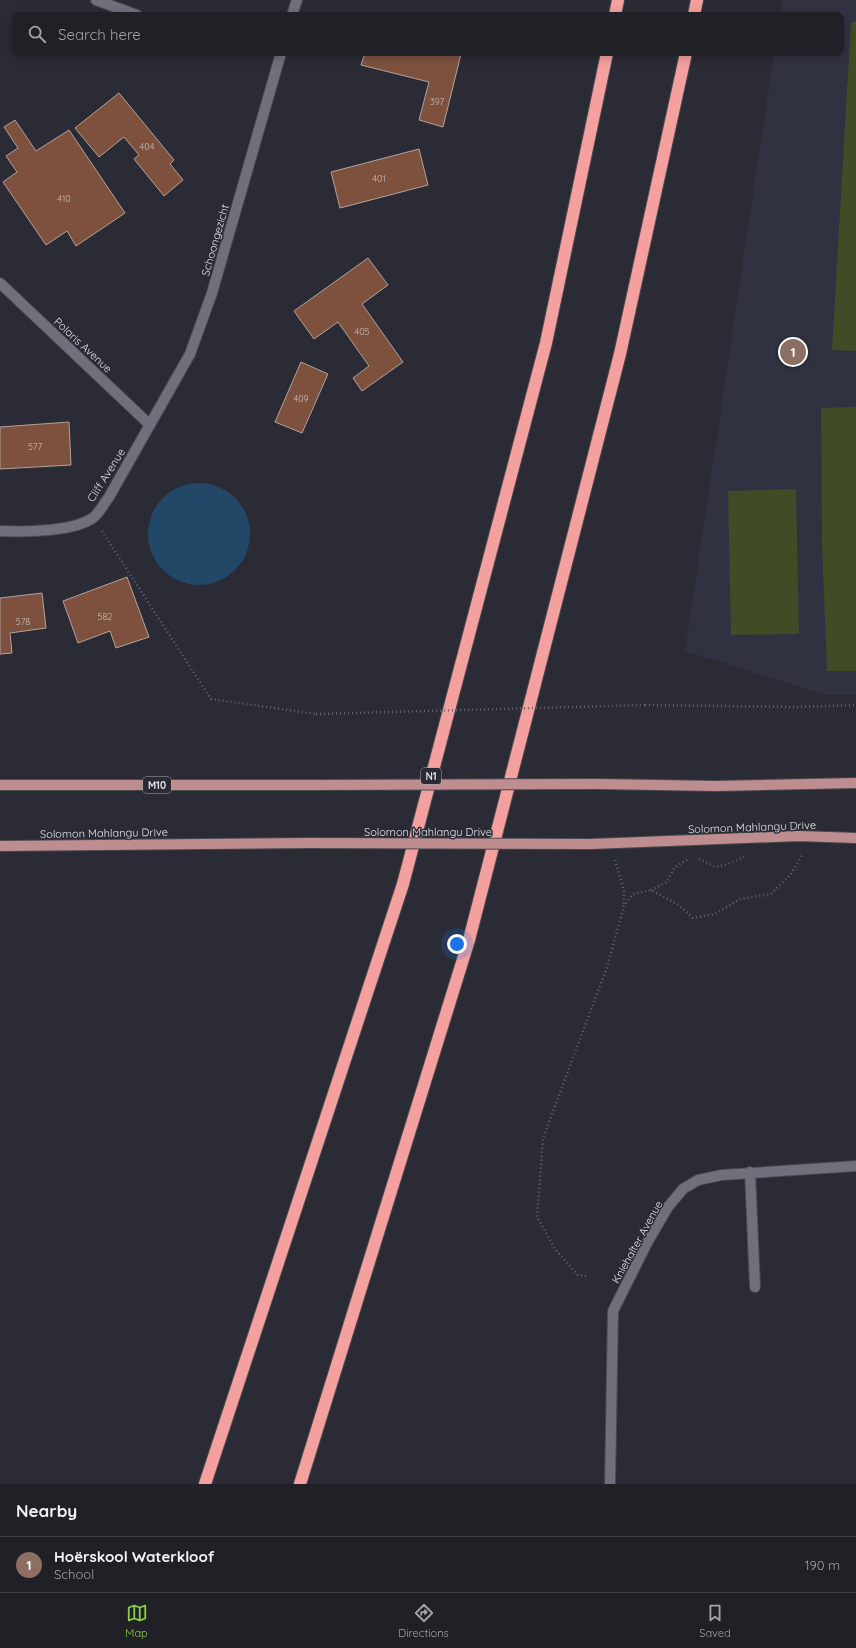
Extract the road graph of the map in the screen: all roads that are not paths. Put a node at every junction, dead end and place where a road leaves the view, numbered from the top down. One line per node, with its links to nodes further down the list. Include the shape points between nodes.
1 (96, 0): 5 (street)
2 (297, 0): 6 (street)
3 (618, 0): 7 (highway)
4 (698, 0): 8 (highway)
5 (129, 12)
6 (293, 12)
7 (616, 12)
8 (695, 12)
9 (280, 56): 13 (street, Schoongezicht, via 212,293 190,354)
10 (606, 56): 22 (highway, N1, via 546,343 403,884)
11 (685, 56): 23 (highway, via 620,354 468,940)
12 (0, 283): 13 (street, Polaris Avenue)
13 (150, 425): 14 (street, Cliff Avenue, via 109,498 93,517 74,525 41,532)
14 (0, 531)
15 (856, 783): 16 (main road, M10, bridge, via 716,786)
16 (0, 785)
17 (856, 838): 18 (main road, Solomon Mahlangu Drive, bridge, via 799,836 613,844)
18 (0, 846)
19 (856, 1166): 20 (street, Kniehalter Avenue)
20 (750, 1172): 21 (street); 24 (street, Kniehalter Avenue, via 698,1180 683,1189 668,1207 651,1237 614,1311)
21 (755, 1287)
22 (205, 1484)
23 (300, 1484)
24 (610, 1484)

